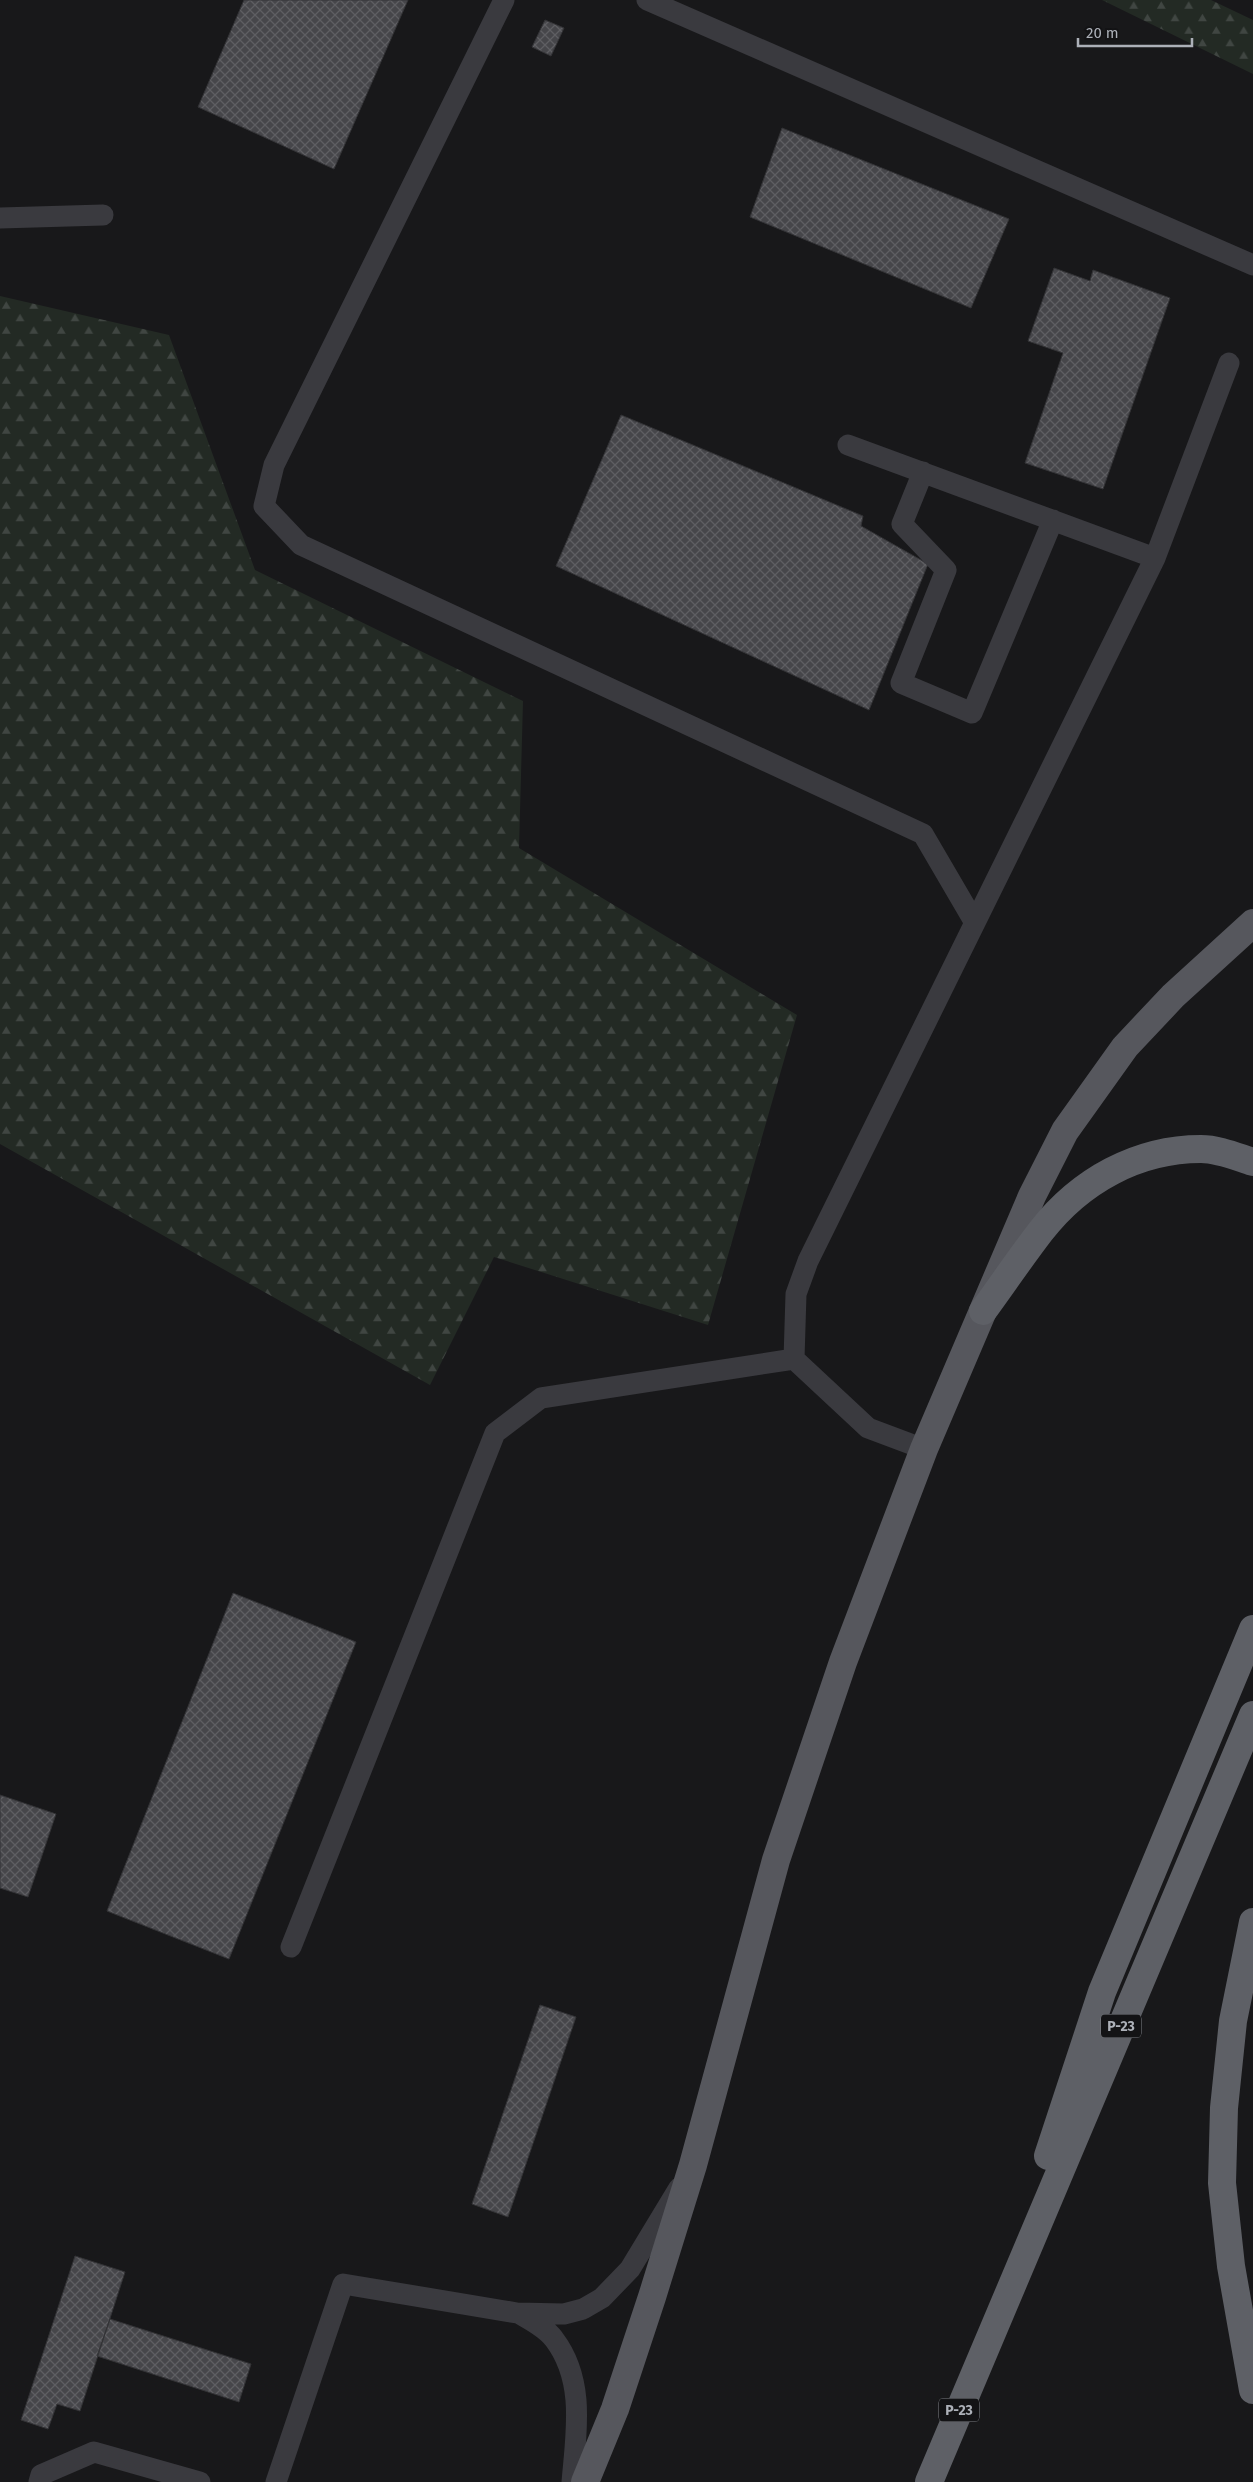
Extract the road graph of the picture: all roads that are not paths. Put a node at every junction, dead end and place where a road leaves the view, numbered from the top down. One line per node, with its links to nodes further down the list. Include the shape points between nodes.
1 (504, 0): 12 (lane, via 274,465 264,506 301,545 923,834)
2 (647, 0): 5 (lane)
3 (103, 215): 4 (lane)
4 (0, 218)
5 (1253, 265)
6 (1229, 363): 10 (lane)
7 (848, 445): 8 (lane)
8 (923, 472): 9 (lane); 9 (lane, via 902,524 946,570 900,682 972,714)
9 (1053, 520): 10 (lane)
10 (1155, 558): 12 (lane)
11 (1253, 922): 14 (main road, via 1173,996 1125,1047 1065,1131 1032,1196)
12 (975, 923): 15 (lane, via 808,1262 796,1294)
13 (1253, 1162): 14 (highway, via 1203,1149 1155,1154 1118,1166 1079,1191 1042,1229)
14 (983, 1311): 16 (main road)
15 (794, 1359): 16 (lane, via 868,1428); 20 (lane, via 541,1398 495,1433)
16 (924, 1449): 21 (main road, via 843,1662 776,1860)
17 (1253, 1629): 23 (highway, via 1102,1992)
18 (1253, 1715): 23 (highway, Р-23)
19 (1253, 1922): 24 (highway, via 1233,2021 1224,2108 1222,2183 1230,2266)
20 (291, 1947)
21 (693, 2165): 22 (lane, via 630,2269 602,2298 583,2309 564,2314); 29 (main road, via 615,2409)
22 (517, 2313): 27 (lane, via 342,2284); 28 (lane, via 554,2338 573,2380 578,2411)
23 (988, 2338): 30 (highway, Р-23)
24 (1253, 2390)
25 (39, 2482): 26 (lane, via 41,2475 94,2452)
26 (200, 2482)
27 (276, 2482)
28 (572, 2482)
29 (585, 2482)
30 (929, 2482)

